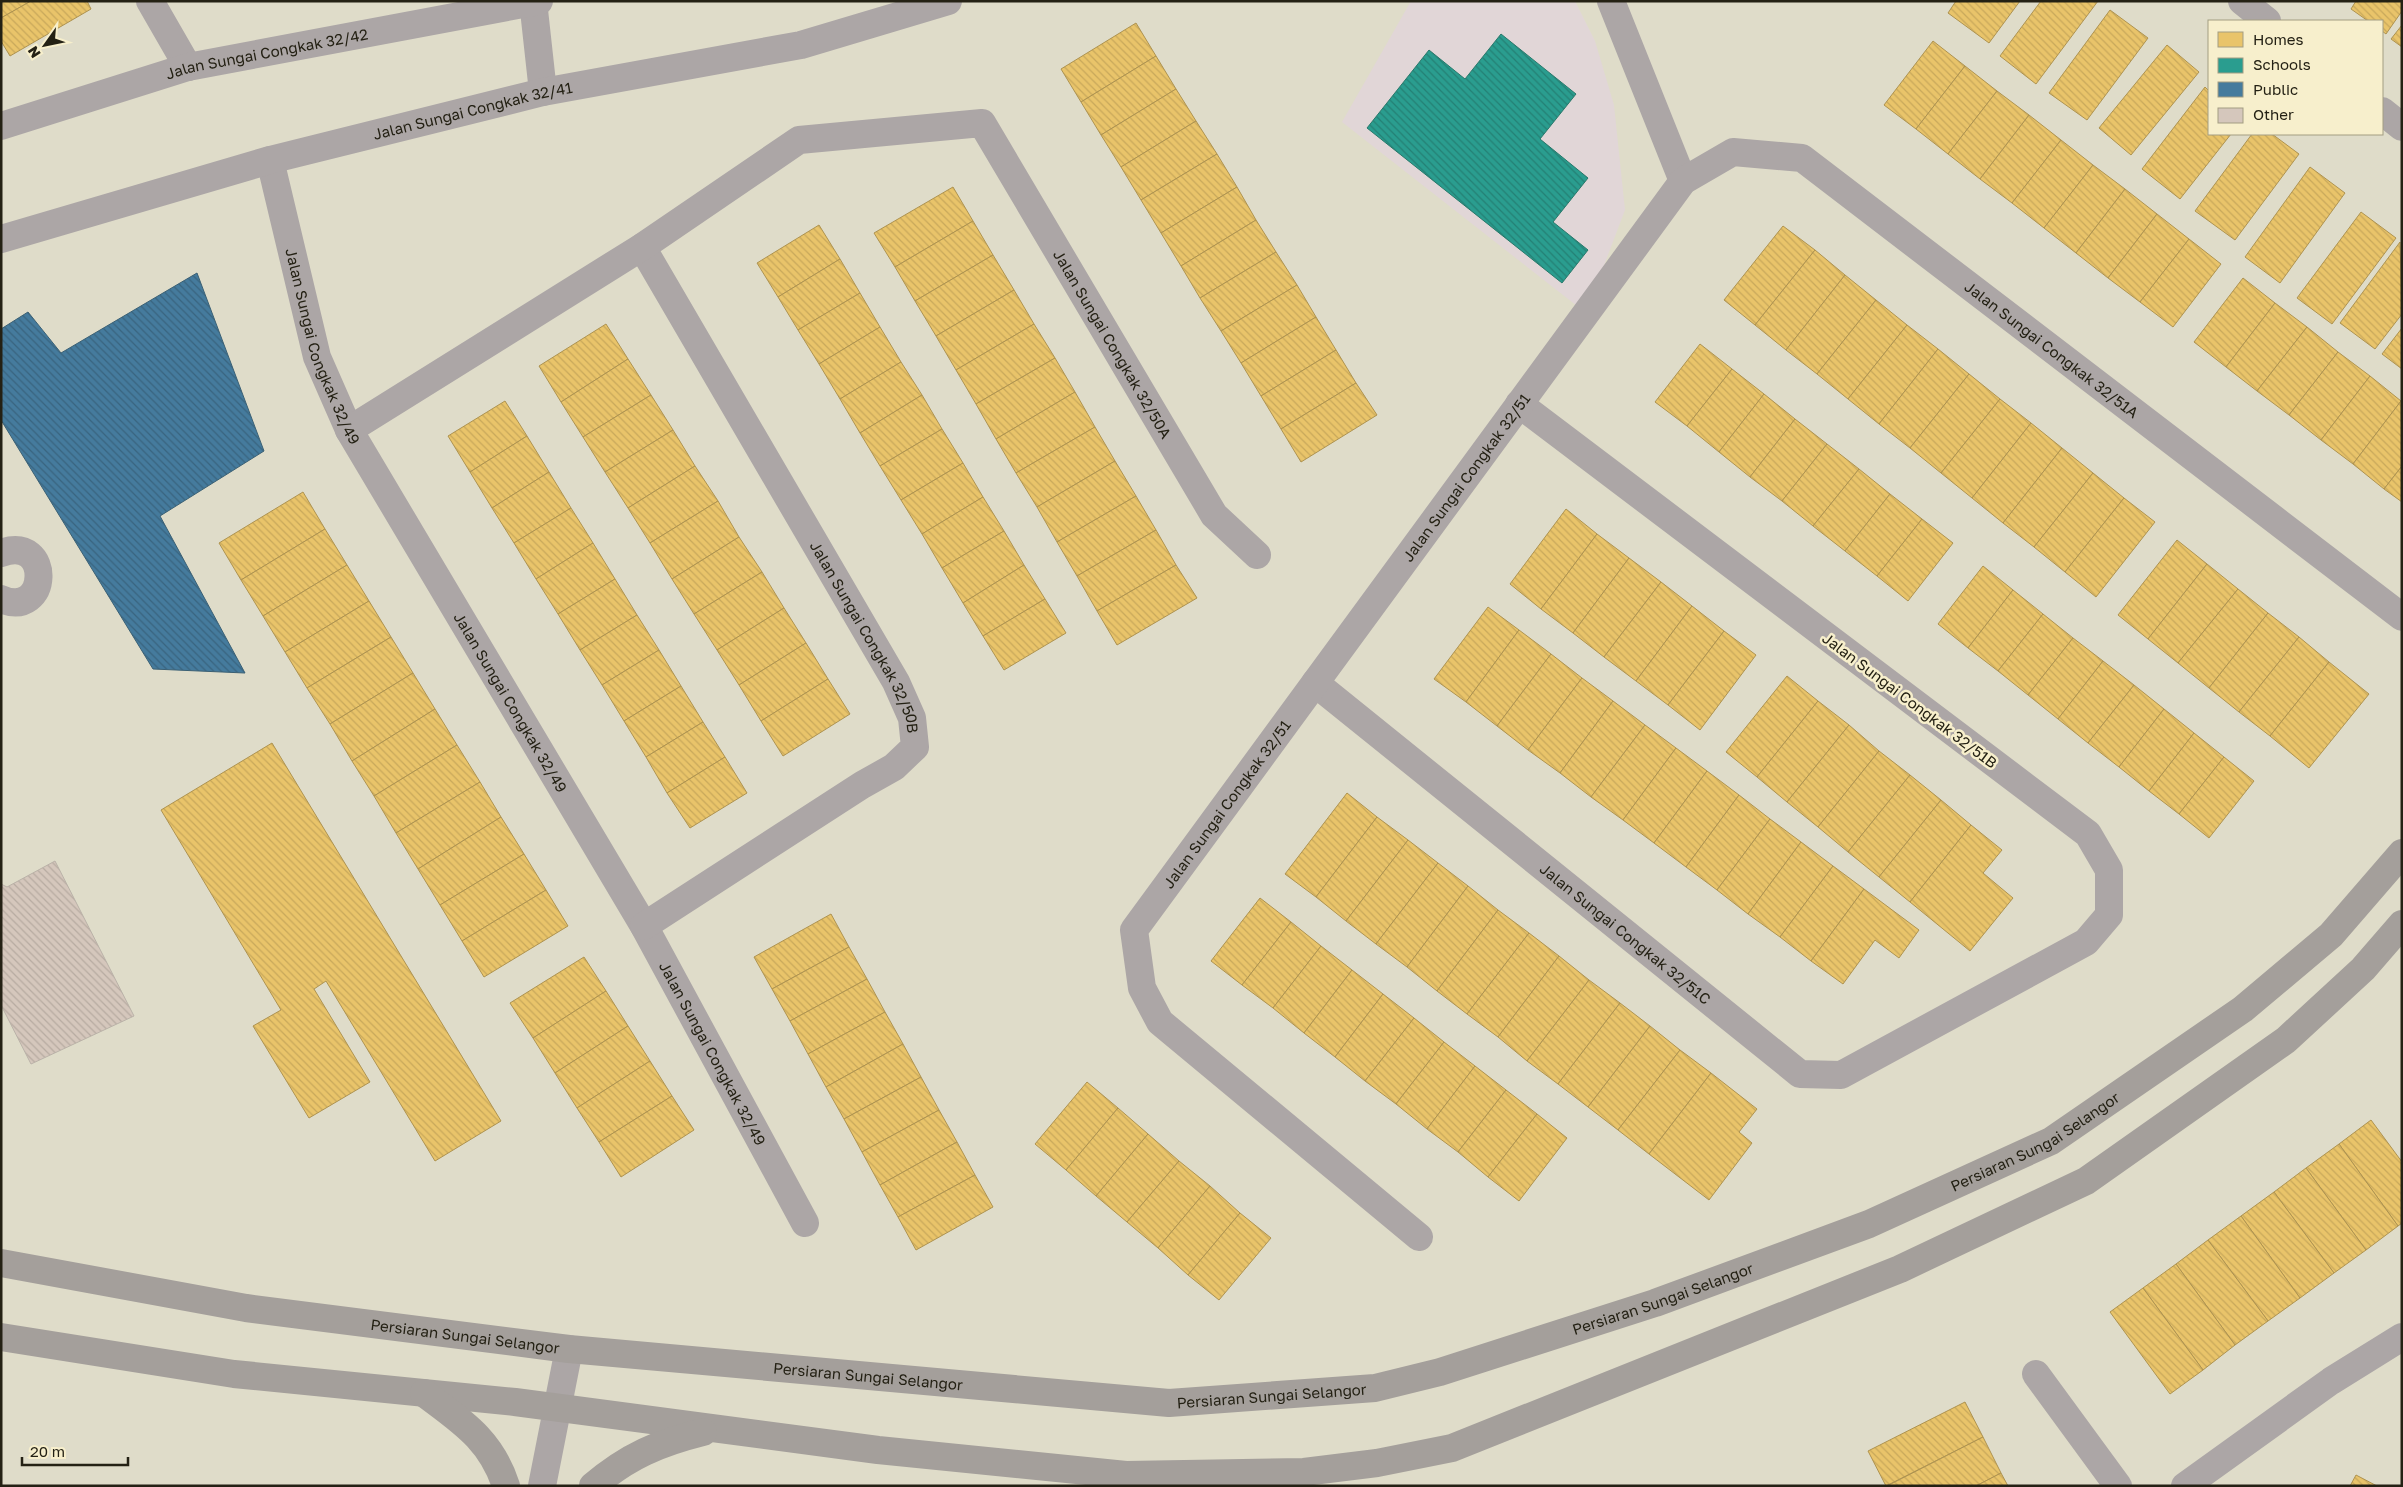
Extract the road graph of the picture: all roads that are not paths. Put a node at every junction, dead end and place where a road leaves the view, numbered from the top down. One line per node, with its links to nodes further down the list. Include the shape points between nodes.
1 (150, 1): 7 (street)
2 (948, 1): 8 (street, Jalan Sungai Congkak 32/41, via 801,45)
3 (1611, 1): 13 (street)
4 (2242, 1): 6 (street)
5 (535, 2): 7 (street, Jalan Sungai Congkak 32/42); 8 (street)
6 (2266, 20)
7 (188, 67): 10 (street, Jalan Sungai Congkak 32/42)
8 (544, 92): 12 (street, Jalan Sungai Congkak 32/41)
9 (2383, 112): 11 (street)
10 (1, 126)
11 (2402, 127)
12 (270, 160): 14 (street, Jalan Sungai Congkak 32/41); 17 (street, Jalan Sungai Congkak 32/49, via 317,357)
13 (1683, 181): 16 (street, Jalan Sungai Congkak 32/51); 22 (street, Jalan Sungai Congkak 32/51A, via 1733,152 1802,158)
14 (1, 239)
15 (642, 247): 17 (street); 20 (street, Jalan Sungai Congkak 32/50A, via 799,140 982,123 1214,515); 26 (street, Jalan Sungai Congkak 32/50B, via 896,682 912,718 915,746 894,767)
16 (1519, 404): 23 (street, Jalan Sungai Congkak 32/51); 27 (street, Jalan Sungai Congkak 32/51B, via 2088,834 2109,870 2109,914 2086,942)
17 (349, 430): 26 (street, Jalan Sungai Congkak 32/49)
18 (1, 529): 19 (street)
19 (12, 552): 21 (street, via 30,556 39,569 38,585 21,601)
20 (1257, 555)
21 (1, 599)
22 (2402, 617)
23 (1315, 684): 27 (street, Jalan Sungai Congkak 32/51C, via 1800,1074 1841,1075); 29 (street, Jalan Sungai Congkak 32/51, via 1134,930 1142,988 1160,1022)
24 (2402, 853): 33 (main road, Persiaran Sungai Selangor, via 2331,935 2243,1009 2051,1141 1869,1224 1655,1303 1440,1372 1375,1388 1169,1403)
25 (2402, 924): 37 (main road, via 2363,969 2286,1040 2086,1181 1900,1268 1452,1448 1377,1463 1304,1472 1126,1475)
26 (644, 926): 28 (street, Jalan Sungai Congkak 32/49)
27 (1958, 1011)
28 (805, 1223)
29 (1419, 1237)
30 (1, 1264): 33 (main road, Persiaran Sungai Selangor, via 246,1308)
31 (1, 1337): 35 (main road, via 234,1374)
32 (2402, 1338): 42 (street, via 2331,1380)
33 (569, 1349): 36 (street)
34 (2036, 1374): 41 (street)
35 (424, 1393): 36 (main road); 38 (main road, via 476,1432)
36 (557, 1407): 37 (main road); 39 (street)
37 (714, 1430): 40 (main road, via 674,1439 634,1455)
38 (506, 1486)
39 (542, 1486)
40 (593, 1486)
41 (2118, 1486)
42 (2185, 1486)

